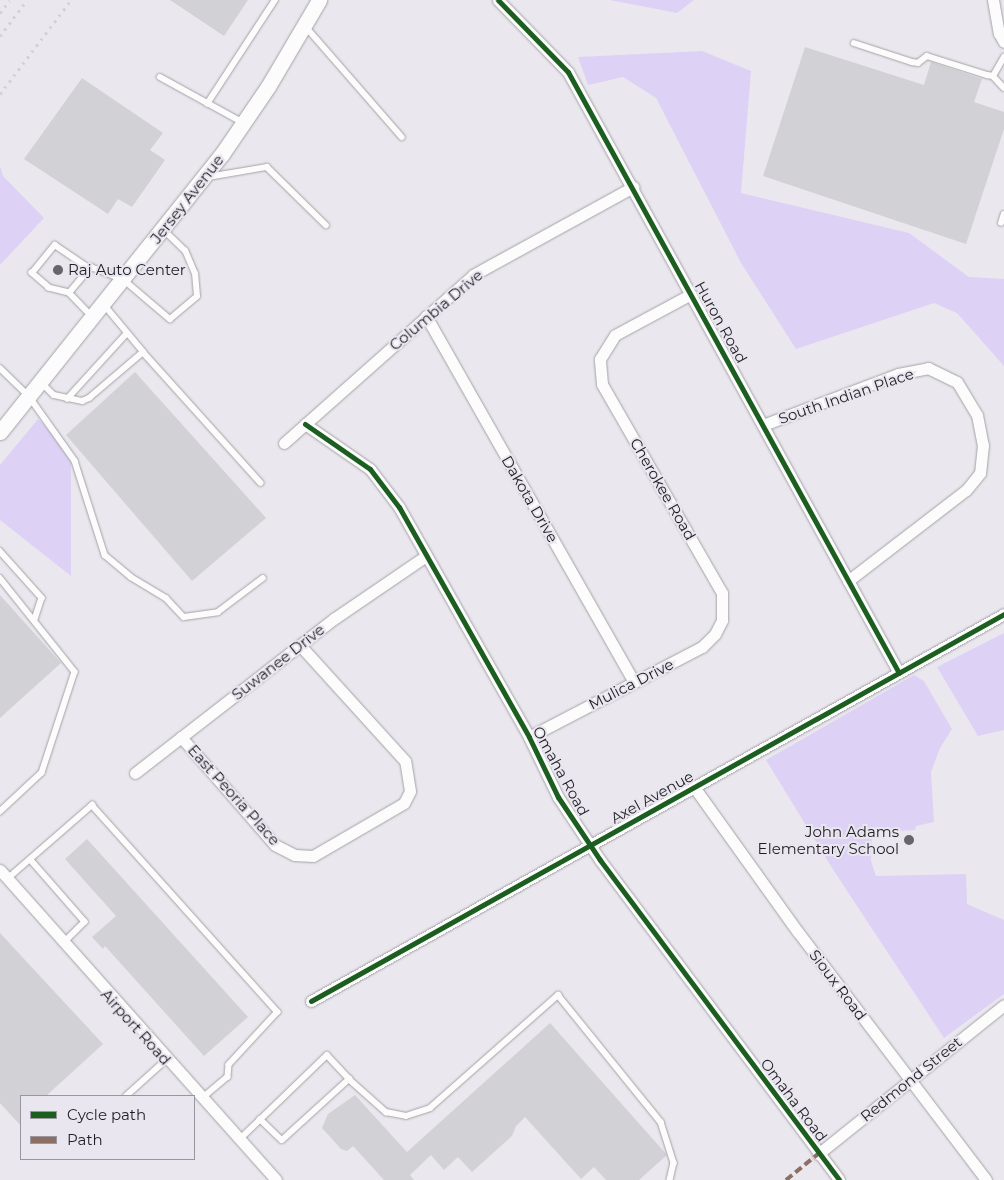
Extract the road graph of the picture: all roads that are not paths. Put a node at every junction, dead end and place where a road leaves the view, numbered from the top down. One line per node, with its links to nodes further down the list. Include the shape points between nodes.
1 (275, 0): 12 (lane)
2 (319, 0): 5 (main road, Jersey Avenue)
3 (498, 0): 16 (street, Huron Road, via 568,72)
4 (993, 0): 6 (street, via 999,33)
5 (305, 25): 13 (main road, Jersey Avenue); 14 (lane)
6 (1004, 42)
7 (854, 43): 9 (lane, via 912,62 918,63 927,56)
8 (1004, 57): 9 (lane)
9 (993, 76): 11 (lane)
10 (160, 77): 12 (lane)
11 (1004, 88)
12 (207, 104): 13 (lane)
13 (244, 123): 15 (main road, Jersey Avenue)
14 (402, 137)
15 (204, 177): 19 (lane, via 267,167); 20 (main road, Jersey Avenue)
16 (633, 187): 24 (street, Huron Road); 26 (street, Columbia Drive, via 473,275)
17 (1004, 214): 18 (lane)
18 (1001, 223)
19 (326, 225)
20 (162, 229): 22 (main road, Jersey Avenue); 22 (lane, via 185,250 195,274 196,296 170,319)
21 (89, 268): 22 (lane); 23 (lane); 23 (lane, via 55,245 32,273 49,288)
22 (123, 279): 25 (main road, Jersey Avenue)
23 (69, 293): 27 (lane)
24 (691, 294): 35 (street, Huron Road); 46 (street, Cherokee Road, via 615,335 600,359 602,384 722,593)
25 (103, 304): 27 (main road, Jersey Avenue); 28 (lane)
26 (426, 316): 34 (street, Columbia Drive); 49 (street, Dakota Drive)
27 (92, 318): 31 (main road, Jersey Avenue)
28 (128, 333): 29 (lane); 33 (lane)
29 (143, 352): 33 (lane, via 89,398); 38 (lane)
30 (0, 368): 32 (lane)
31 (40, 382): 32 (main road, Jersey Avenue); 33 (lane, via 54,395)
32 (29, 396): 36 (main road, Jersey Avenue); 42 (lane, via 75,461 105,555 131,577 166,598 184,617 218,612)
33 (66, 399)
34 (306, 424): 37 (street, Columbia Drive); 40 (street, Omaha Road, via 370,469 399,508)
35 (763, 425): 43 (street, Huron Road); 43 (street, South Indian Place, via 898,374 928,368 956,382 977,415 981,435 980,473 966,490)
36 (0, 432)
37 (284, 443)
38 (261, 483)
39 (0, 551): 45 (lane, via 42,598)
40 (426, 556): 47 (street, Suwanee Drive); 51 (street, Omaha Road)
41 (0, 578): 45 (lane)
42 (263, 578)
43 (848, 581): 48 (street, Huron Road)
44 (1004, 614): 48 (street, Axel Avenue)
45 (35, 620): 54 (lane, via 75,672 42,773)
46 (722, 620): 49 (street, Mulica Drive, via 715,634 702,647)
47 (300, 645): 50 (street, Suwanee Drive); 50 (street, East Peoria Place, via 405,761 410,791 404,803 313,856 305,857 275,845)
48 (899, 673): 53 (street, Axel Avenue)
49 (634, 682): 51 (street, Mulica Drive)
50 (182, 737): 52 (street, Suwanee Drive)
51 (529, 737): 55 (street, Omaha Road, via 558,797)
52 (135, 773)
53 (694, 787): 55 (street, Axel Avenue); 63 (street, Sioux Road, via 798,932)
54 (0, 812)
55 (590, 845): 59 (street, Axel Avenue); 68 (street, Omaha Road)
56 (31, 860): 57 (lane); 58 (lane, via 85,922); 65 (lane, via 92,805 278,1012 229,1066 228,1077)
57 (4, 874): 58 (street, Airport Road)
58 (62, 944): 61 (street, Airport Road)
59 (311, 1001)
60 (1004, 1005): 63 (street, Redmond Street)
61 (166, 1060): 64 (lane); 65 (street, Airport Road)
62 (349, 1079): 66 (lane, via 282,1140); 66 (lane, via 327,1054); 70 (lane, via 386,1112 406,1116 430,1108 558,995 661,1122 674,1163)
63 (910, 1079): 68 (street, Redmond Street); 72 (street, Sioux Road)
64 (127, 1095)
65 (202, 1100): 67 (street, Airport Road)
66 (260, 1119): 67 (lane)
67 (239, 1140): 69 (street, Airport Road)
68 (818, 1154): 71 (street, Omaha Road)
69 (276, 1180)
70 (670, 1180)
71 (839, 1180)
72 (986, 1180)

